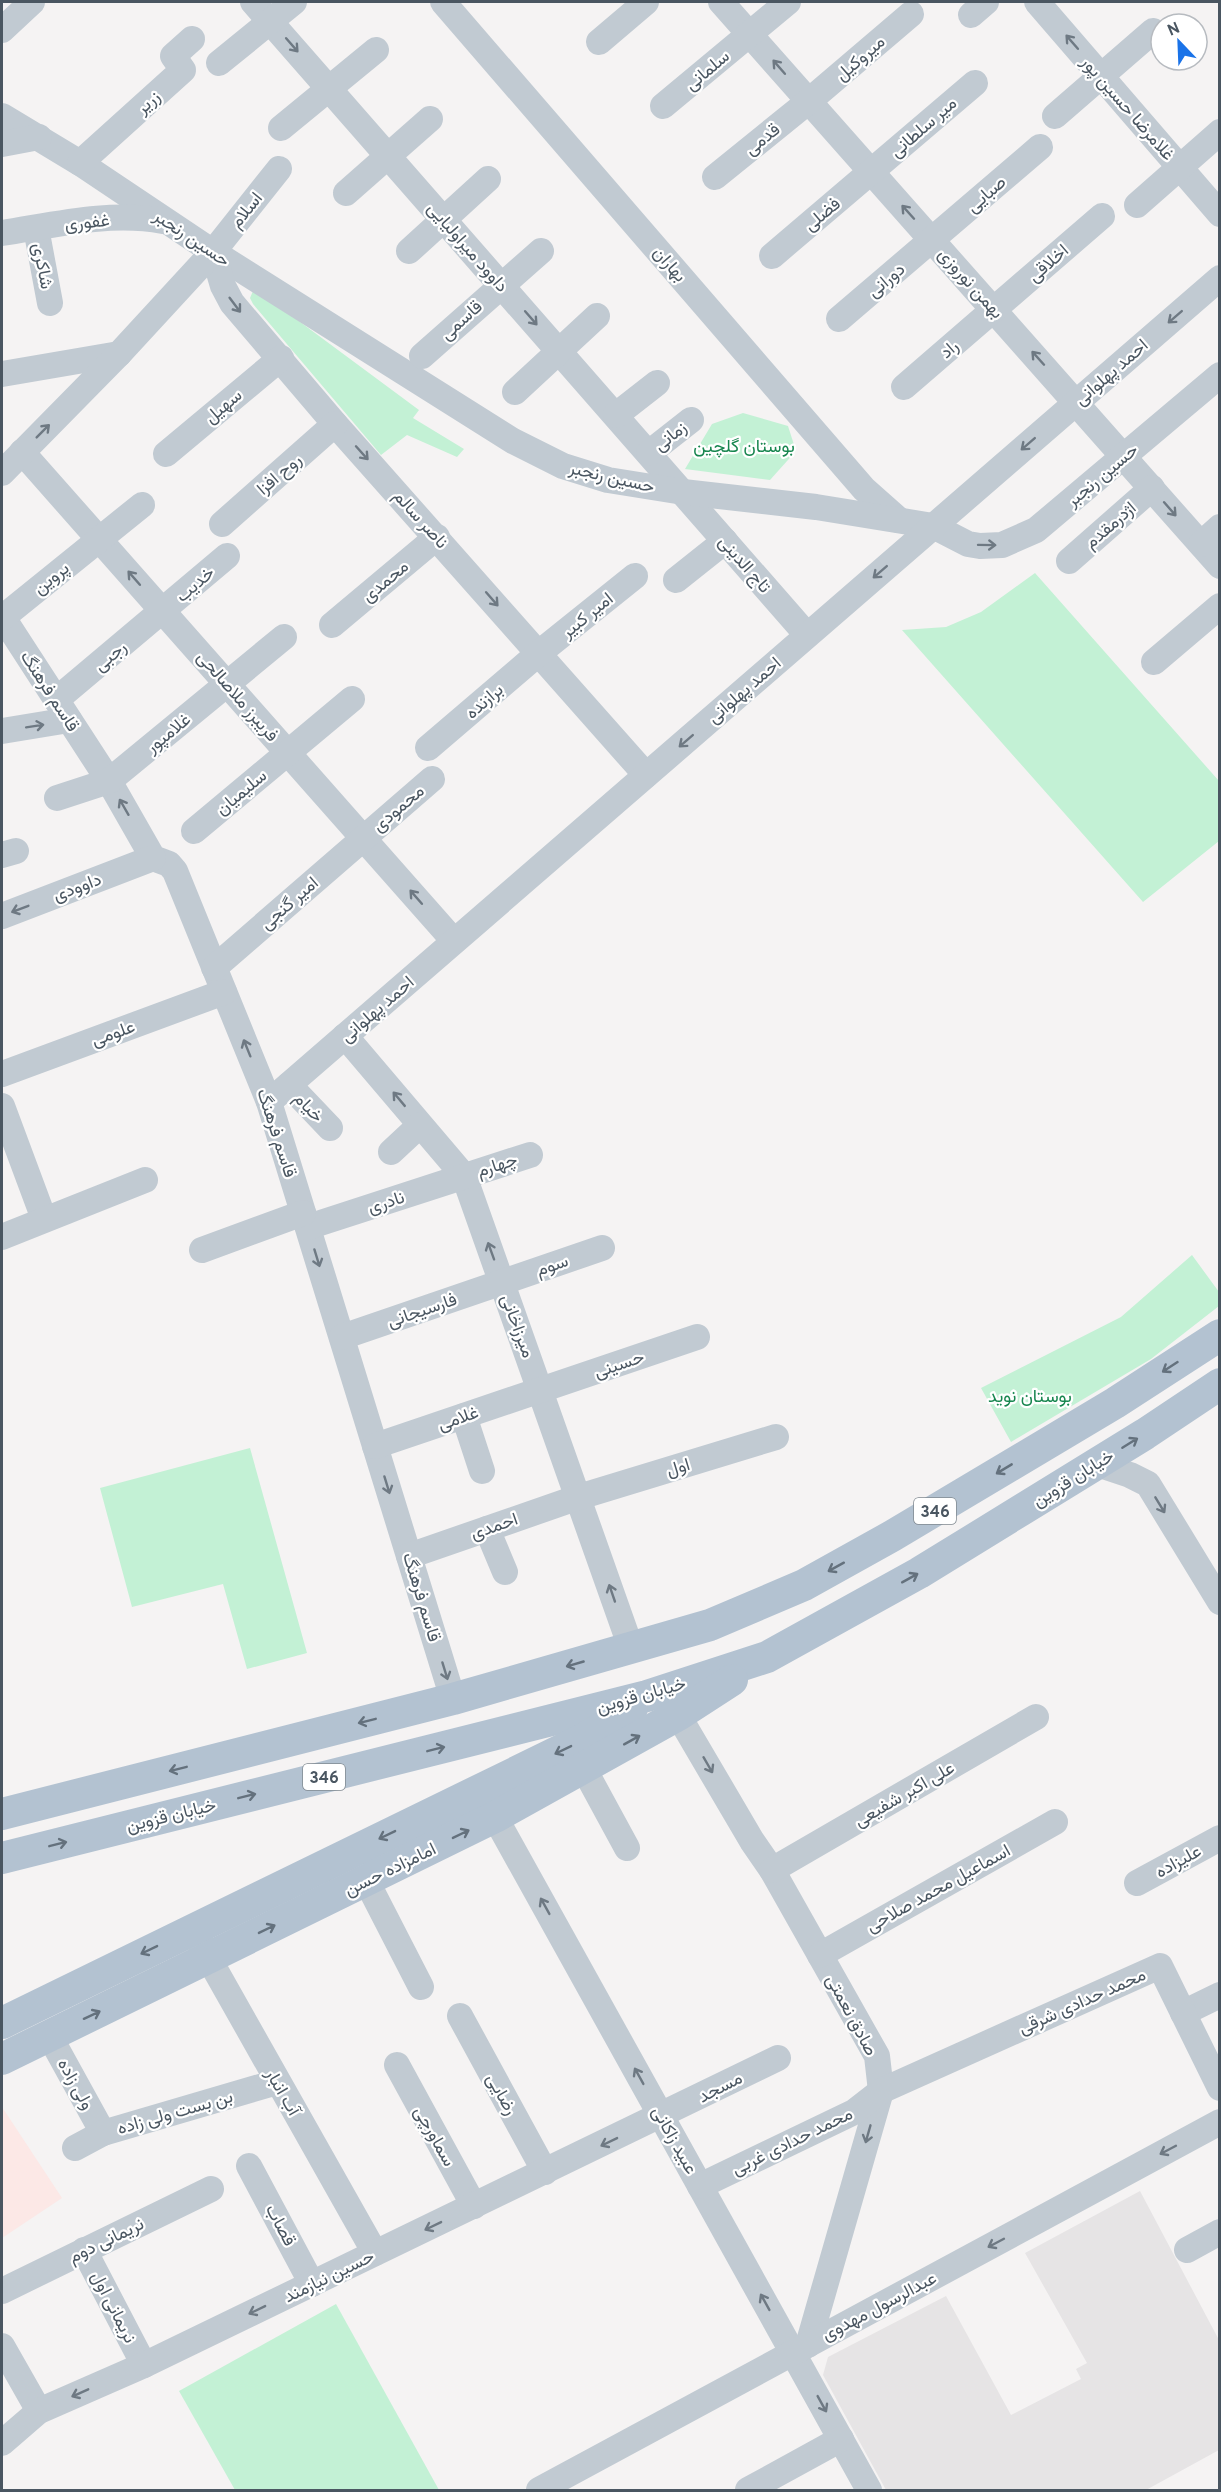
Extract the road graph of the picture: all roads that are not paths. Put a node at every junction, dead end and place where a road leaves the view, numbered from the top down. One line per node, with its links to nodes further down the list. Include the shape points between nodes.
1 (32, 2): 11 (street)
2 (253, 2): 10 (street, داوود میراولیایی)
3 (294, 2): 10 (street)
4 (443, 2): 77 (street, بهاران, via 864,489)
5 (646, 2): 15 (street)
6 (721, 2): 12 (street, بهمن نوروزی)
7 (788, 2): 12 (street, سلمانی)
8 (1037, 2): 18 (street, غلامرضا حسین پور, one-way to 8)
9 (911, 14): 21 (street, میروکیل)
10 (270, 21): 17 (street); 20 (street, داوود میراولیایی, one-way to 20)
11 (2, 30)
12 (750, 34): 21 (street, بهمن نوروزی, one-way to 12); 22 (street, سلمانی)
13 (1149, 34): 18 (street)
14 (192, 39): 32 (street, زریر, via 173,56 183,70)
15 (599, 42)
16 (376, 50): 20 (street)
17 (219, 63)
18 (1101, 76): 24 (street); 33 (street, غلامرضا حسین پور)
19 (975, 83): 35 (street, میر سلطانی)
20 (330, 88): 26 (street); 31 (street, داوود میراولیایی)
21 (809, 101): 35 (street, بهمن نوروزی); 36 (street, قدمی)
22 (663, 106)
23 (2, 116): 28 (street, حسین رنجبر)
24 (1055, 116)
25 (429, 119): 31 (street)
26 (281, 128)
27 (1220, 132): 33 (street)
28 (39, 137): 29 (street); 32 (street, حسین رنجبر)
29 (2, 144)
30 (1040, 147): 46 (street, صبایی)
31 (388, 155): 38 (street); 42 (street, داوود میراولیایی)
32 (80, 163): 43 (street, حسین رنجبر)
33 (1179, 167): 39 (street); 40 (street, غلامرضا حسین پور)
34 (279, 169): 49 (street, اسلام)
35 (872, 171): 46 (street, بهمن نوروزی, one-way to 35); 50 (street, فضلی)
36 (715, 177)
37 (488, 179): 42 (street)
38 (346, 193)
39 (1137, 205)
40 (1220, 214)
41 (1102, 216): 54 (street, اخلاقی)
42 (444, 219): 47 (street); 52 (street, داوود میراولیایی)
43 (172, 223): 44 (street, غفوری, via 131,218); 49 (street, حسین رنجبر)
44 (36, 228): 45 (street, غفوری); 53 (street, شاکری)
45 (2, 233)
46 (933, 240): 54 (street, بهمن نوروزی); 56 (street, دورانی)
47 (409, 251)
48 (542, 251): 52 (street, قاسمی)
49 (213, 252): 58 (street); 60 (street, ناصر سالم, one-way to 60, via 232,303); 75 (street, حسین رنجبر, via 540,456 584,474)
50 (772, 256)
51 (1220, 278): 66 (street, احمد پهلوانی, one-way to 66)
52 (501, 284): 57 (street, داوود میراولیایی, one-way to 57); 59 (street, قاسمی)
53 (50, 303)
54 (995, 310): 64 (street, راد); 66 (street, بهمن نوروزی, one-way to 54)
55 (597, 316): 57 (street)
56 (839, 319)
57 (559, 350): 65 (street); 67 (street, داوود میراولیایی)
58 (119, 354): 61 (street); 73 (street, one-way to 58)
59 (422, 356)
60 (281, 358): 69 (street, ناصر سالم); 71 (street, سهیل)
61 (2, 374)
62 (1220, 375): 72 (street, حسین رنجبر)
63 (657, 383): 67 (street)
64 (904, 387)
65 (515, 392)
66 (1077, 402): 72 (street, بهمن نوروزی); 79 (street, احمد پهلوانی, one-way to 79)
67 (616, 415): 70 (street, داوود میراولیایی)
68 (691, 420): 70 (street, زمانی)
69 (335, 424): 78 (street, روح افزا); 81 (street, ناصر سالم, one-way to 81)
70 (649, 453): 75 (street, داوود میراولیایی)
71 (166, 454)
72 (1124, 457): 74 (street, بهمن نوروزی); 79 (street, حسین رنجبر, one-way to 72, via 968,543 992,546 1015,541 1036,530)
73 (8, 465): 82 (street, فریبرز ملاصالحی)
74 (1152, 488): 84 (street, بهمن نوروزی, one-way to 84); 86 (street, اژدرمقدم)
75 (683, 492): 77 (street, حسین رنجبر, via 816,507); 83 (street, تاج الدینی)
76 (142, 505): 82 (street)
77 (902, 522): 79 (street, حسین رنجبر)
78 (222, 524)
79 (933, 526): 94 (street, احمد پهلوانی, one-way to 94)
80 (1220, 527): 84 (street)
81 (437, 537): 93 (street, محمدی); 96 (street, ناصر سالم, one-way to 96)
82 (99, 539): 91 (street, فریبرز ملاصالحی, one-way to 82); 92 (street, پروین)
83 (725, 541): 89 (street); 94 (street, تاج الدینی)
84 (1201, 544): 87 (street, بهمن نوروزی)
85 (227, 556): 91 (street, خدیب)
86 (1069, 561)
87 (1220, 566)
88 (635, 576): 96 (street, امیر کبیر)
89 (676, 580)
90 (1220, 606): 97 (street)
91 (163, 611): 98 (street, فریبرز ملاصالحی); 100 (street, رجبی)
92 (2, 617): 100 (street, قاسم فرهنگ)
93 (332, 625)
94 (807, 635): 104 (street, احمد پهلوانی, one-way to 104)
95 (284, 637): 98 (street, غلامپور)
96 (539, 653): 102 (street, برازنده); 104 (street, ناصر سالم)
97 (1154, 662)
98 (228, 684): 103 (street, فریبرز ملاصالحی); 106 (street, غلامپور)
99 (352, 699): 103 (street, سلیمیان)
100 (62, 710): 101 (street, one-way to 100); 106 (street, قاسم فرهنگ)
101 (2, 731)
102 (428, 748)
103 (288, 753): 108 (street, سلیمیان); 109 (street, فریبرز ملاصالحی)
104 (646, 775): 112 (street, احمد پهلوانی)
105 (432, 779): 109 (street, محمودی)
106 (109, 781): 107 (street); 110 (street, قاسم فرهنگ, one-way to 106)
107 (57, 798)
108 (195, 831)
109 (364, 838): 112 (street, فریبرز ملاصالحی, one-way to 109); 113 (street, امیر گنجی)
110 (153, 858): 111 (street, داوودی, one-way to 111); 113 (street, قاسم فرهنگ, via 175,871)
111 (2, 916)
112 (454, 941): 115 (street, احمد پهلوانی)
113 (214, 968): 114 (street, قاسم فرهنگ)
114 (224, 992): 116 (street, علومی); 118 (street, قاسم فرهنگ, one-way to 114)
115 (345, 1036): 117 (street, احمد پهلوانی); 120 (street, میرزاخانی, one-way to 115)
116 (2, 1074)
117 (289, 1085): 118 (street, احمد پهلوانی); 121 (street, خیام)
118 (269, 1102): 127 (street, قاسم فرهنگ)
119 (2, 1106): 126 (street)
120 (420, 1125): 122 (street); 124 (street, میرزاخانی)
121 (330, 1128)
122 (391, 1152)
123 (530, 1155): 124 (street, چهارم)
124 (464, 1176): 127 (street, نادری); 131 (street, میرزاخانی, one-way to 124)
125 (146, 1180): 126 (street)
126 (44, 1219): 128 (street)
127 (305, 1220): 130 (street, نادری); 133 (street, قاسم فرهنگ, one-way to 133)
128 (2, 1237)
129 (602, 1248): 131 (street, سوم)
130 (202, 1250)
131 (502, 1282): 133 (street, فارسیجانی); 136 (street, میرزاخانی)
132 (1220, 1335): 147 (main road, 346, one-way to 147, via 1104,1409 804,1585 711,1625)
133 (342, 1337): 139 (street, قاسم فرهنگ)
134 (697, 1337): 136 (street, حسینی)
135 (1220, 1384): 140 (main road, خیابان قزوین / 346, one-way to 135)
136 (541, 1390): 137 (street, غلامی); 142 (street, میرزاخانی)
137 (465, 1416): 139 (street, غلامی); 141 (street)
138 (776, 1437): 142 (street, اول)
139 (375, 1446): 144 (street, قاسم فرهنگ, one-way to 144)
140 (1097, 1464): 146 (street, one-way to 146, via 1148,1484); 148 (main road, خیابان قزوین / 346, one-way to 140, via 918,1573)
141 (482, 1471)
142 (579, 1497): 143 (street, احمدی); 147 (street, میرزاخانی, one-way to 142)
143 (487, 1529): 144 (street, احمدی); 145 (street)
144 (409, 1556): 150 (street, قاسم فرهنگ, one-way to 150)
145 (505, 1572)
146 (1220, 1602)
147 (631, 1648): 149 (main road); 150 (main road, 346, one-way to 150)
148 (767, 1657): 149 (main road, خیابان قزوین / 346); 151 (main road, امامزاده حسن)
149 (647, 1696): 154 (main road, امامزاده حسن, one-way to 154, via 623,1716 576,1743); 160 (main road, خیابان قزوین / 346, one-way to 149)
150 (453, 1699): 155 (main road, 346, one-way to 155)
151 (678, 1714): 153 (main road, امامزاده حسن, one-way to 151); 161 (street, صادق نعمتی, one-way to 161)
152 (1036, 1717): 161 (street, علی اکبر شفیعی)
153 (583, 1767): 156 (main road, امامزاده حسن); 159 (street)
154 (480, 1789): 156 (street, عبید زاکانی); 164 (main road, امامزاده حسن, one-way to 164)
155 (2, 1814)
156 (495, 1817): 162 (main road, امامزاده حسن, one-way to 156); 179 (street, عبید زاکانی, one-way to 156)
157 (1056, 1822): 165 (street, اسماعیل محمد صلاحی)
158 (1220, 1838): 163 (street, علیزاده)
159 (627, 1848)
160 (2, 1858)
161 (772, 1870): 165 (street, صادق نعمتی)
162 (366, 1880): 166 (main road, امامزاده حسن, one-way to 162); 167 (street)
163 (1137, 1883)
164 (193, 1929): 166 (street, آب انبار); 171 (main road, امامزاده حسن, one-way to 171)
165 (820, 1955): 178 (street, صادق نعمتی, via 877,2056)
166 (209, 1958): 172 (main road, امامزاده حسن, one-way to 166); 176 (street, آب انبار)
167 (421, 1987)
168 (1220, 1995): 169 (street)
169 (1183, 2013): 177 (street, محمد حدادی شرقی); 178 (street, محمد حدادی شرقی, via 1160,1966)
170 (459, 2016): 184 (street, رضایی)
171 (2, 2023)
172 (49, 2035): 174 (main road, امامزاده حسن); 181 (street, ولی زاده)
173 (778, 2058): 179 (street, مسجد)
174 (2, 2059)
175 (397, 2065): 187 (street, سماورچی)
176 (277, 2082): 181 (street, بن بست ولی زاده); 191 (street, آب انبار)
177 (1220, 2088)
178 (881, 2091): 185 (street, محمد حدادی غربی, via 854,2112); 195 (street, صادق نعمتی, one-way to 195)
179 (662, 2116): 184 (street, حسین نیازمند, one-way to 184); 185 (street, عبید زاکانی)
180 (1220, 2122): 195 (street, عبدالرسول مهدوی, one-way to 195)
181 (103, 2133): 182 (street, بن بست ولی زاده)
182 (75, 2148)
183 (249, 2166): 192 (street, قصاب)
184 (545, 2172): 187 (street, حسین نیازمند)
185 (700, 2186): 195 (street, عبید زاکانی, one-way to 185)
186 (211, 2189): 189 (street, نریمانی دوم)
187 (474, 2206): 191 (street, حسین نیازمند, one-way to 191)
188 (1220, 2232): 190 (street)
189 (84, 2250): 193 (street, نریمانی دوم); 196 (street, نریمانی اول)
190 (1187, 2250)
191 (375, 2253): 192 (street, حسین نیازمند)
192 (312, 2284): 196 (street, حسین نیازمند, one-way to 196)
193 (2, 2291)
194 (2, 2346): 197 (street)
195 (800, 2349): 198 (street, عبید زاکانی, one-way to 198); 200 (street, عبدالرسول مهدوی)
196 (144, 2365): 197 (street, حسین نیازمند, one-way to 197)
197 (39, 2411): 199 (street, حسین نیازمند)
198 (841, 2439): 201 (street); 202 (street, عبید زاکانی)
199 (2, 2443)
200 (539, 2490)
201 (748, 2490)
202 (869, 2490)

